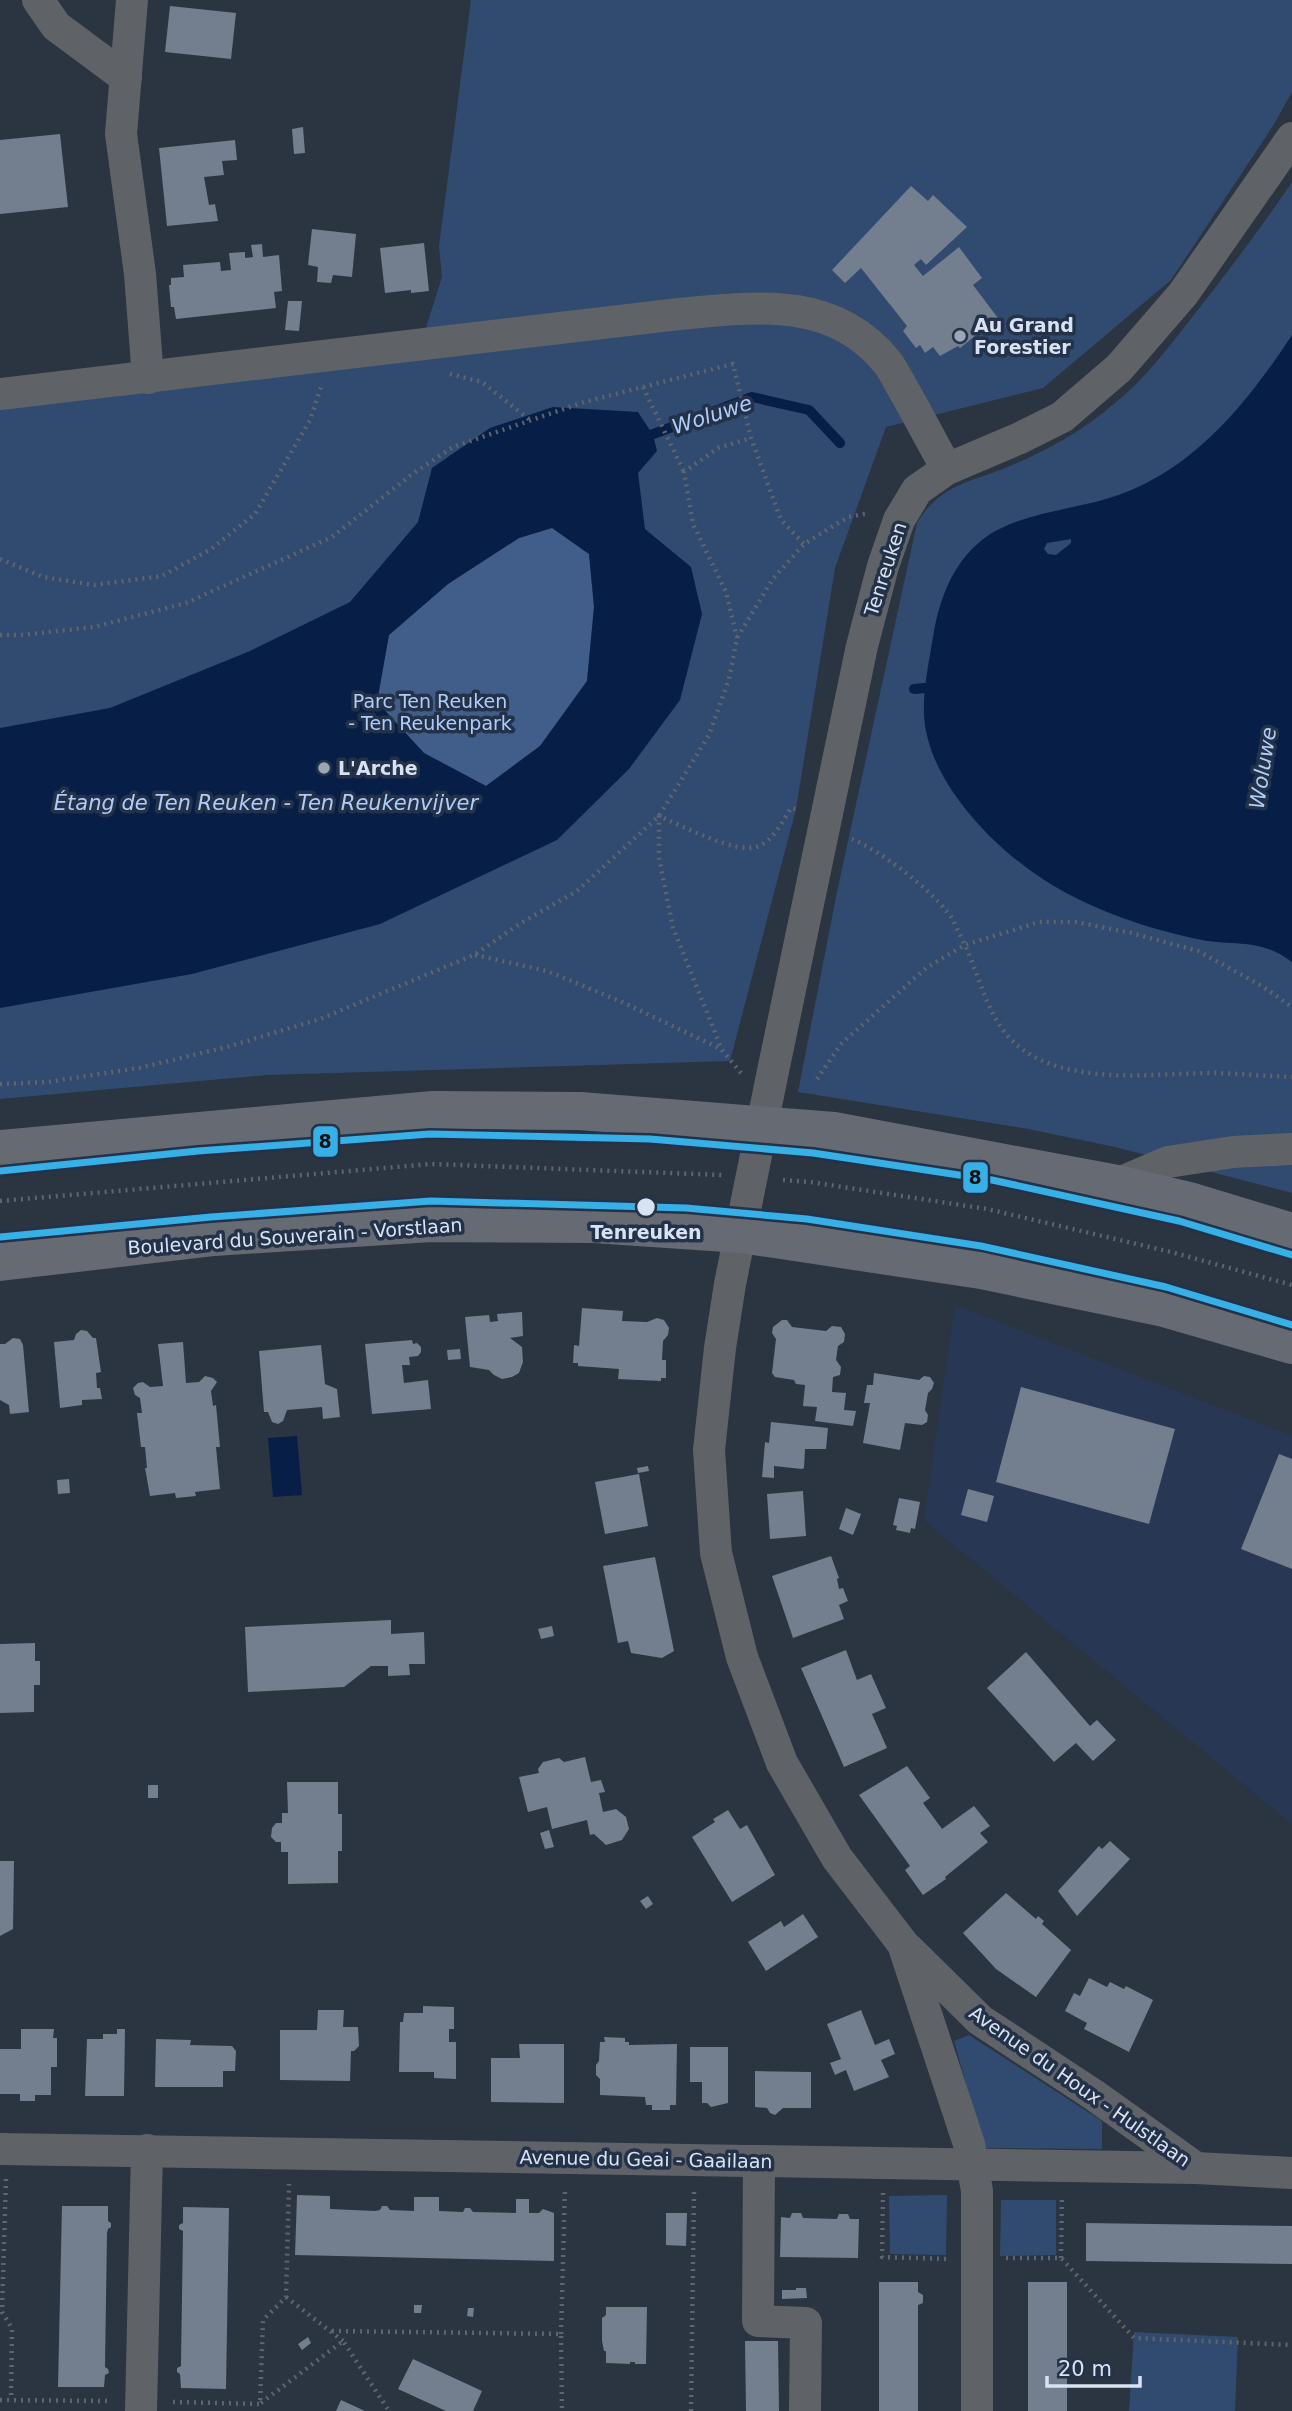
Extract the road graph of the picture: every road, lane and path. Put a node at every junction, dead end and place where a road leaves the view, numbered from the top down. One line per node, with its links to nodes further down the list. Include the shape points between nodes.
1 (38, 0): 3 (street, via 56,26)
2 (132, 0): 3 (street)
3 (126, 78): 6 (street, via 121,134)
4 (1289, 148): 12 (street, Tenreuken, via 1183,294 1119,368 1062,417)
5 (448, 374): 10 (path, via 482,382)
6 (148, 378): 9 (street); 12 (street, via 679,314 786,308 822,316 856,333 887,362)
7 (324, 378): 16 (path, via 310,420 254,514 211,550 162,576 94,585 43,577)
8 (642, 387): 10 (path); 11 (path, via 733,364); 13 (path)
9 (0, 394)
10 (530, 420): 17 (path, via 453,447 332,537 186,603 94,627)
11 (751, 438): 13 (path, via 718,448); 15 (path, via 781,520)
12 (947, 469): 30 (street, Tenreuken, via 917,490 899,520 883,566)
13 (684, 472): 18 (path, via 693,524 726,593)
14 (870, 513): 15 (path, via 848,517)
15 (804, 544): 18 (path, via 772,580)
16 (0, 559)
17 (0, 635)
18 (737, 638): 20 (path, via 729,679 709,735)
19 (801, 809): 20 (path, via 791,808 775,833 758,846 739,848)
20 (659, 816): 23 (path, via 577,891); 25 (path, via 659,858 673,928)
21 (851, 838): 22 (path, via 871,847 926,891 949,914)
22 (965, 946): 24 (path, via 1039,922 1076,922 1198,951); 27 (path, via 1000,1028 1023,1051 1052,1064 1122,1076 1210,1073); 28 (path, via 926,968 842,1043)
23 (474, 955): 25 (path, via 547,971); 29 (path, via 320,1019 227,1047 139,1068)
24 (1292, 1007)
25 (722, 1050): 26 (path)
26 (743, 1075)
27 (1292, 1077)
28 (817, 1079)
29 (0, 1084)
30 (762, 1125): 31 (main road, via 580,1111 433,1110); 33 (street, Tenreuken); 34 (main road, via 834,1132)
31 (0, 1149)
32 (1292, 1149): 34 (street, via 1168,1162)
33 (752, 1179): 35 (path, via 687,1172 431,1164); 37 (street, Avenue du Houx - Hulstlaan); 39 (path, via 810,1182 987,1209)
34 (1117, 1184): 36 (main road, via 1189,1200)
35 (0, 1201)
36 (1292, 1232)
37 (741, 1234): 38 (main road, Boulevard du Souverain - Vorstlaan, via 594,1224 431,1223 214,1237); 40 (main road, Boulevard du Souverain - Vorstlaan, via 981,1270 1164,1308); 41 (street, Avenue du Houx - Hulstlaan, via 719,1348 709,1450 716,1553 742,1657 782,1763 837,1858)
38 (0, 1262)
39 (1292, 1285)
40 (1292, 1345)
41 (903, 1944): 45 (street, Avenue du Houx - Hulstlaan); 46 (street, Avenue du Houx - Hulstlaan, via 980,2020)
42 (147, 2150): 43 (street, Avenue du Geai - Gaailaan); 44 (street, Avenue du Geai - Gaailaan); 64 (street)
43 (3, 2160): 62 (path, via 2,2312 12,2328)
44 (760, 2161): 45 (street, Avenue du Geai - Gaailaan); 68 (street, via 758,2321 806,2323)
45 (972, 2165): 46 (street, Avenue du Geai - Gaailaan); 69 (street, Avenue du Houx - Hulstlaan, via 977,2191)
46 (1196, 2168): 47 (street, Avenue du Geai - Gaailaan)
47 (1292, 2173)
48 (289, 2179): 56 (path)
49 (566, 2184): 58 (path)
50 (694, 2187): 67 (path)
51 (883, 2189): 55 (path, via 882,2257)
52 (1049, 2193): 54 (path, via 1062,2193)
53 (997, 2258): 54 (path)
54 (1061, 2258): 60 (path, via 1134,2338)
55 (949, 2259)
56 (286, 2297): 57 (path); 63 (path, via 263,2320)
57 (332, 2331): 58 (path); 59 (path)
58 (561, 2334): 66 (path)
59 (343, 2341): 63 (path); 65 (path)
60 (1292, 2345)
61 (0, 2400): 62 (path)
62 (11, 2400): 64 (path)
63 (260, 2404): 64 (path)
64 (143, 2405)
65 (388, 2411)
66 (562, 2411)
67 (691, 2411)
68 (805, 2411)
69 (977, 2411)

